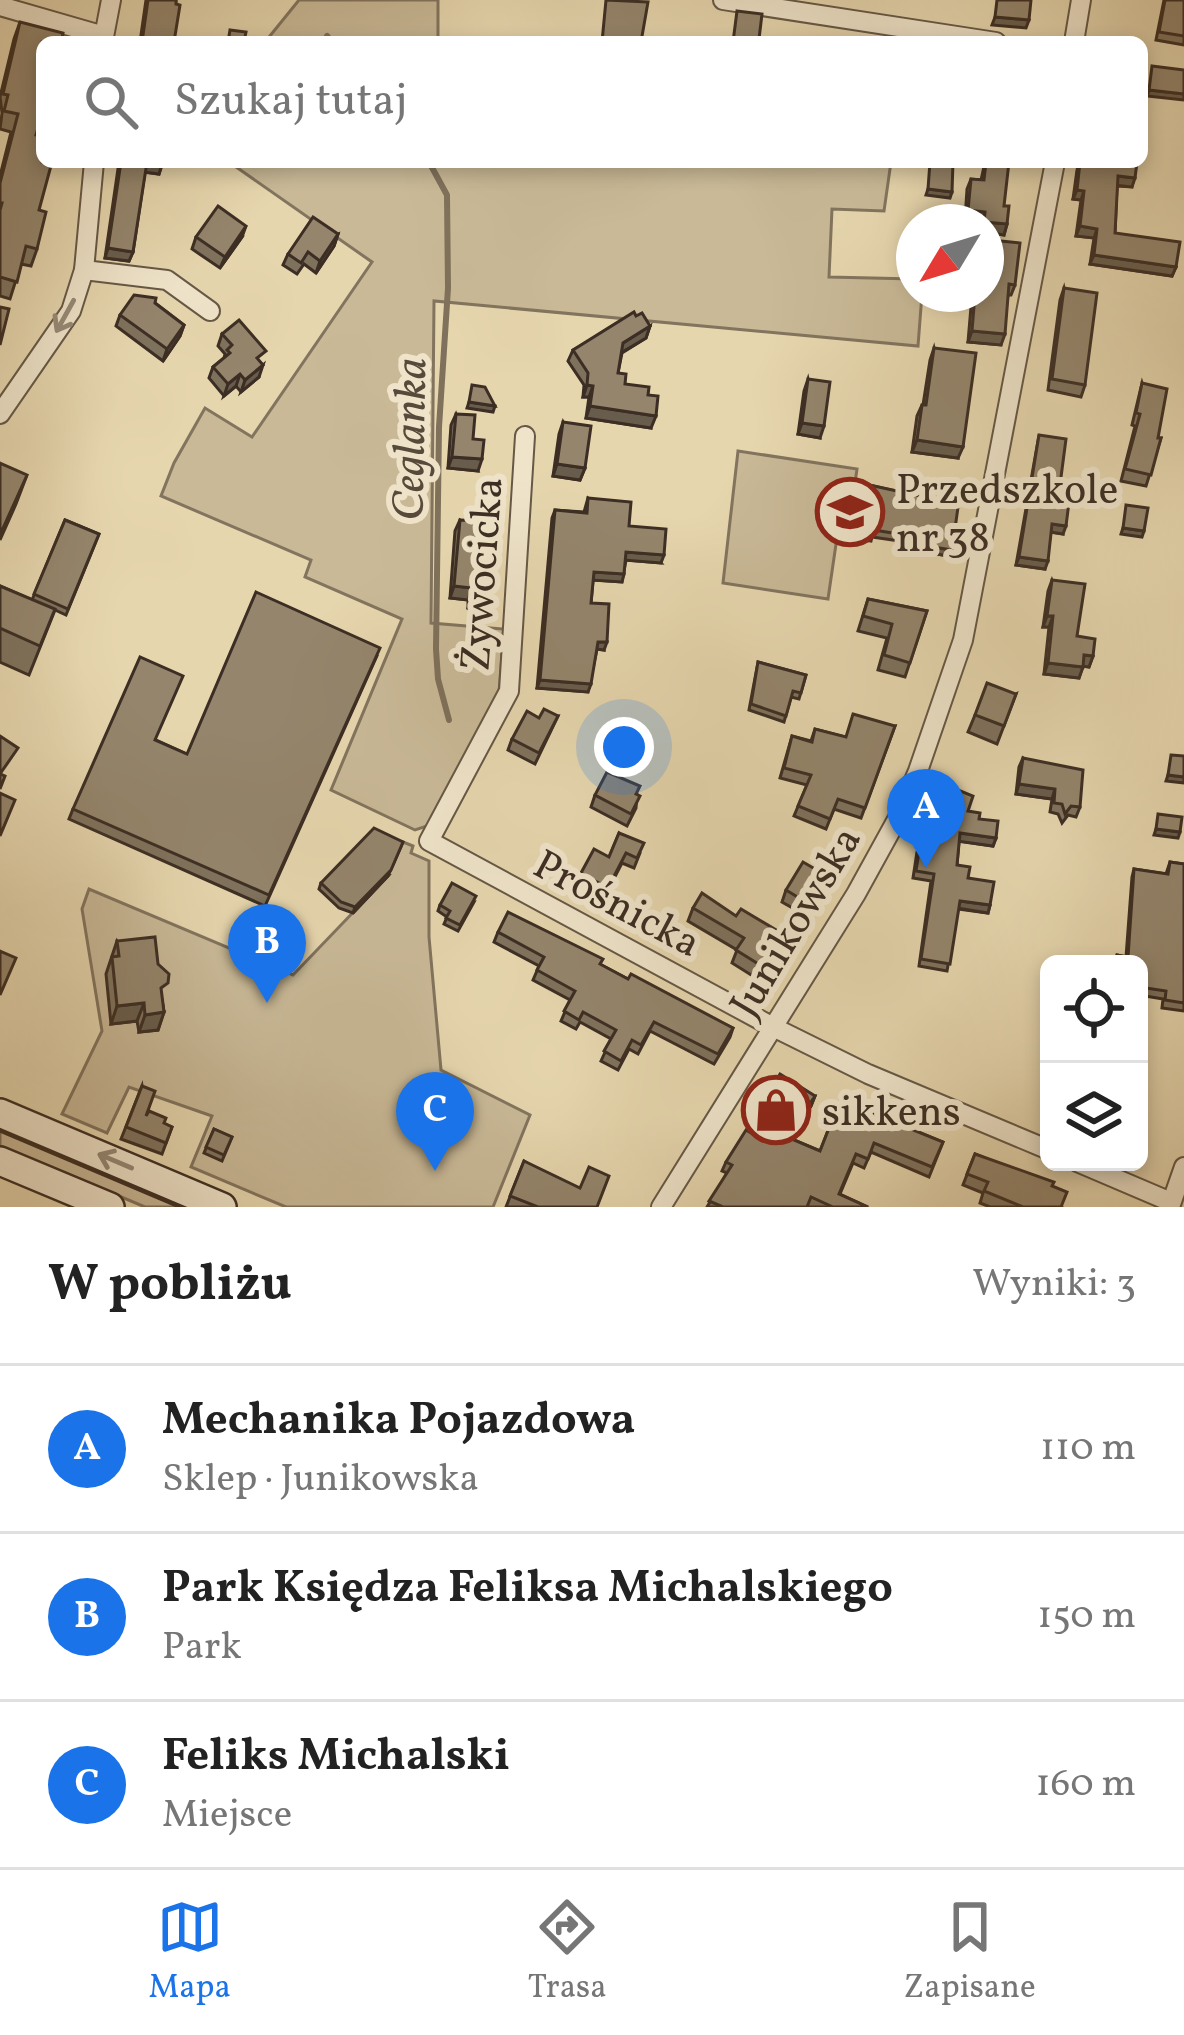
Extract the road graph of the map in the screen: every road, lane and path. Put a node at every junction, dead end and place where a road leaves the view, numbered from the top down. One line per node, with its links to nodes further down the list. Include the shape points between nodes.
1 (111, 0): 6 (street)
2 (723, 0): 7 (street)
3 (1081, 0): 8 (street)
4 (0, 6): 5 (street)
5 (95, 36)
6 (105, 36)
7 (953, 36)
8 (1075, 36)
9 (93, 168): 11 (street)
10 (1054, 168): 16 (street, Junikowska, via 957,660 900,814)
11 (84, 270): 12 (street, via 167,280); 13 (street, one-way to 13, via 71,311)
12 (209, 310)
13 (0, 414)
14 (525, 436): 15 (street, Żywocicka, via 508,691)
15 (430, 841): 16 (street, Prośnicka)
16 (772, 1028): 18 (street, Prośnicka); 25 (street, Junikowska)
17 (0, 1113): 24 (street, one-way to 17)
18 (1040, 1146)
19 (0, 1161): 23 (street)
20 (1184, 1167): 22 (street)
21 (1097, 1171): 22 (street)
22 (1170, 1204)
23 (110, 1207)
24 (222, 1207)
25 (661, 1207)

